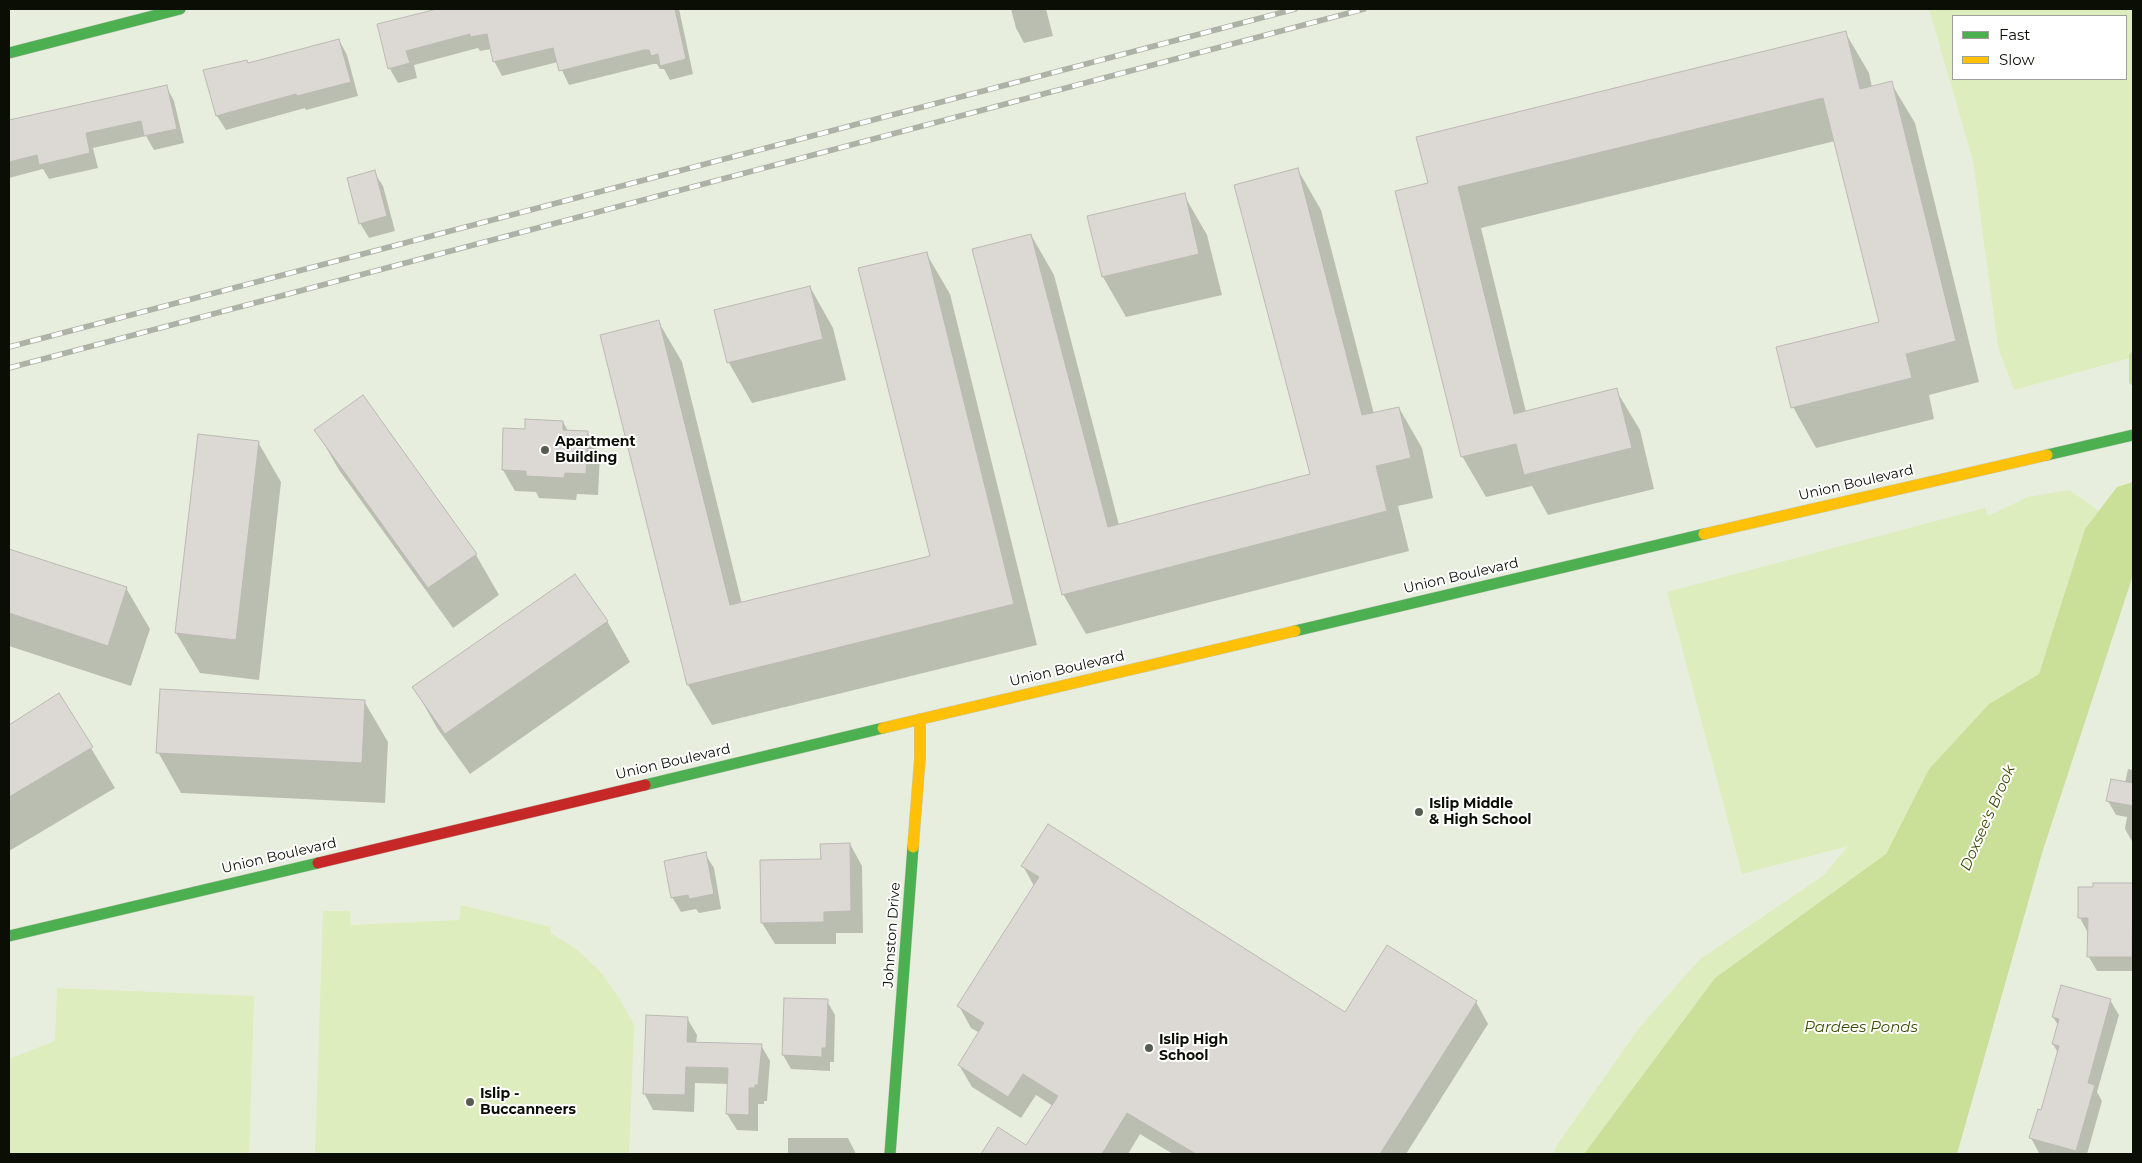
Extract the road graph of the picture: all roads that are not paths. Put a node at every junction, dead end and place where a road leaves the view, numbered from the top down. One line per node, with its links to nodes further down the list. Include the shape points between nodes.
1 (180, 9): 2 (main road)
2 (9, 53)
3 (2133, 435): 4 (main road, Union Boulevard)
4 (920, 719): 5 (main road, Union Boulevard); 6 (main road, Johnston Drive, via 920,758)
5 (9, 936)
6 (890, 1154)

